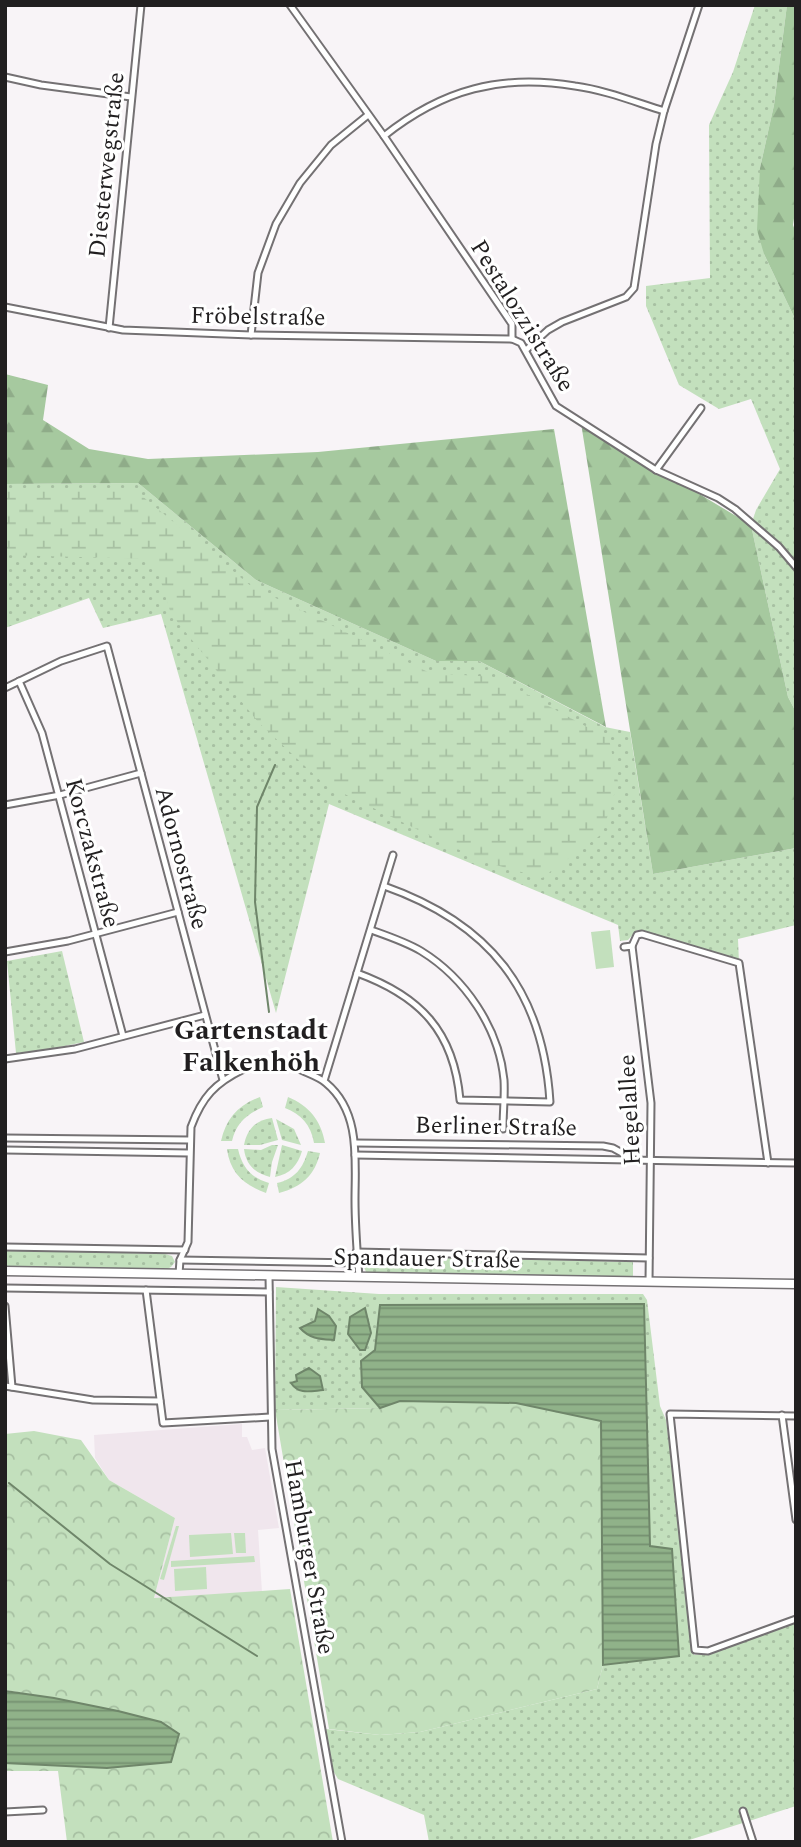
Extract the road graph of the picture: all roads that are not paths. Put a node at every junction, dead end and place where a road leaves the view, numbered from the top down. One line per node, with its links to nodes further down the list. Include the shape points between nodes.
1 (141, 5): 5 (street, Diesterwegstraße)
2 (290, 5): 7 (street, Pestalozzistraße)
3 (699, 5): 6 (street)
4 (5, 77): 5 (street)
5 (131, 97): 10 (street, Diesterwegstraße)
6 (664, 111): 8 (street, via 578,86 515,81 444,97); 13 (street, via 634,288 626,297 555,326)
7 (368, 115): 8 (street, Pestalozzistraße); 11 (street, via 331,145 281,215 258,273)
8 (384, 136): 12 (street, Pestalozzistraße, via 512,324)
9 (5, 307): 10 (street, Fröbelstraße)
10 (109, 328): 11 (street, Fröbelstraße)
11 (251, 335): 12 (street, Fröbelstraße)
12 (512, 339): 13 (street, Pestalozzistraße)
13 (526, 350): 15 (street, Pestalozzistraße, via 556,406)
14 (701, 408): 15 (street)
15 (656, 470): 16 (street, Pestalozzistraße, via 735,509)
16 (796, 568)
17 (19, 681): 18 (street); 19 (street, Adornostraße, via 107,646); 20 (street, Korczakstraße, via 39,726)
18 (5, 688)
19 (141, 773): 20 (street); 24 (street, Adornostraße)
20 (60, 795): 21 (street); 26 (street, Korczakstraße)
21 (5, 806)
22 (393, 855): 23 (street)
23 (384, 886): 25 (street); 38 (street, via 456,920 485,945 519,989 542,1042 550,1102)
24 (177, 912): 26 (street); 31 (street, Adornostraße)
25 (371, 930): 30 (street); 38 (street, via 419,950 463,986 494,1041)
26 (96, 934): 29 (street); 32 (street, Korczakstraße)
27 (632, 946): 28 (street); 47 (street, Hegelallee, via 649,1078); 48 (street, via 642,934 739,963)
28 (625, 947)
29 (5, 952)
30 (357, 973): 37 (street); 38 (street, via 397,990 433,1022 453,1060 460,1100)
31 (205, 1015): 32 (street); 36 (street, Adornostraße)
32 (123, 1036): 33 (street, via 75,1049)
33 (5, 1059)
34 (244, 1069): 36 (street)
35 (302, 1070): 37 (street)
36 (223, 1080): 41 (street, via 197,1111)
37 (324, 1081): 42 (street, via 345,1109)
38 (504, 1101): 39 (street)
39 (503, 1129)
40 (5, 1138): 41 (street)
41 (189, 1140): 44 (street)
42 (355, 1143): 45 (street); 46 (street, Berliner Straße, via 603,1146)
43 (5, 1150): 44 (street)
44 (189, 1153): 51 (street)
45 (355, 1155): 46 (street, Berliner Straße); 52 (street)
46 (634, 1159): 47 (street, Berliner Straße)
47 (651, 1160): 48 (street, Berliner Straße); 53 (street, Hegelallee)
48 (768, 1163): 49 (street, Berliner Straße)
49 (796, 1163)
50 (5, 1247): 51 (street)
51 (185, 1250): 54 (street)
52 (356, 1252): 53 (street, Spandauer Straße); 55 (street)
53 (649, 1258): 61 (street, Hegelallee)
54 (180, 1260): 55 (street, Spandauer Straße); 58 (street)
55 (358, 1263): 60 (street)
56 (5, 1271): 57 (main road, Spandauer Straße)
57 (57, 1272): 58 (main road, Spandauer Straße); 64 (street)
58 (179, 1274): 59 (main road, Spandauer Straße)
59 (269, 1276): 60 (main road, Spandauer Straße); 66 (street, Hamburger Straße)
60 (359, 1277): 61 (main road, Spandauer Straße)
61 (649, 1282): 62 (main road, Spandauer Straße)
62 (796, 1284)
63 (5, 1288): 64 (street)
64 (56, 1289): 65 (street)
65 (146, 1290): 66 (street); 69 (street)
66 (269, 1292): 72 (street, Hamburger Straße)
67 (5, 1306): 68 (street)
68 (8, 1386): 69 (street, via 93,1400)
69 (160, 1401): 72 (street, via 163,1423)
70 (782, 1415): 71 (street); 73 (street); 74 (street, via 670,1414 695,1650 708,1651)
71 (796, 1416)
72 (270, 1417): 78 (street, Hamburger Straße, via 277,1483)
73 (796, 1520)
74 (796, 1619)
75 (43, 1810): 77 (street)
76 (743, 1811): 79 (street)
77 (5, 1812)
78 (342, 1842)
79 (753, 1842)

